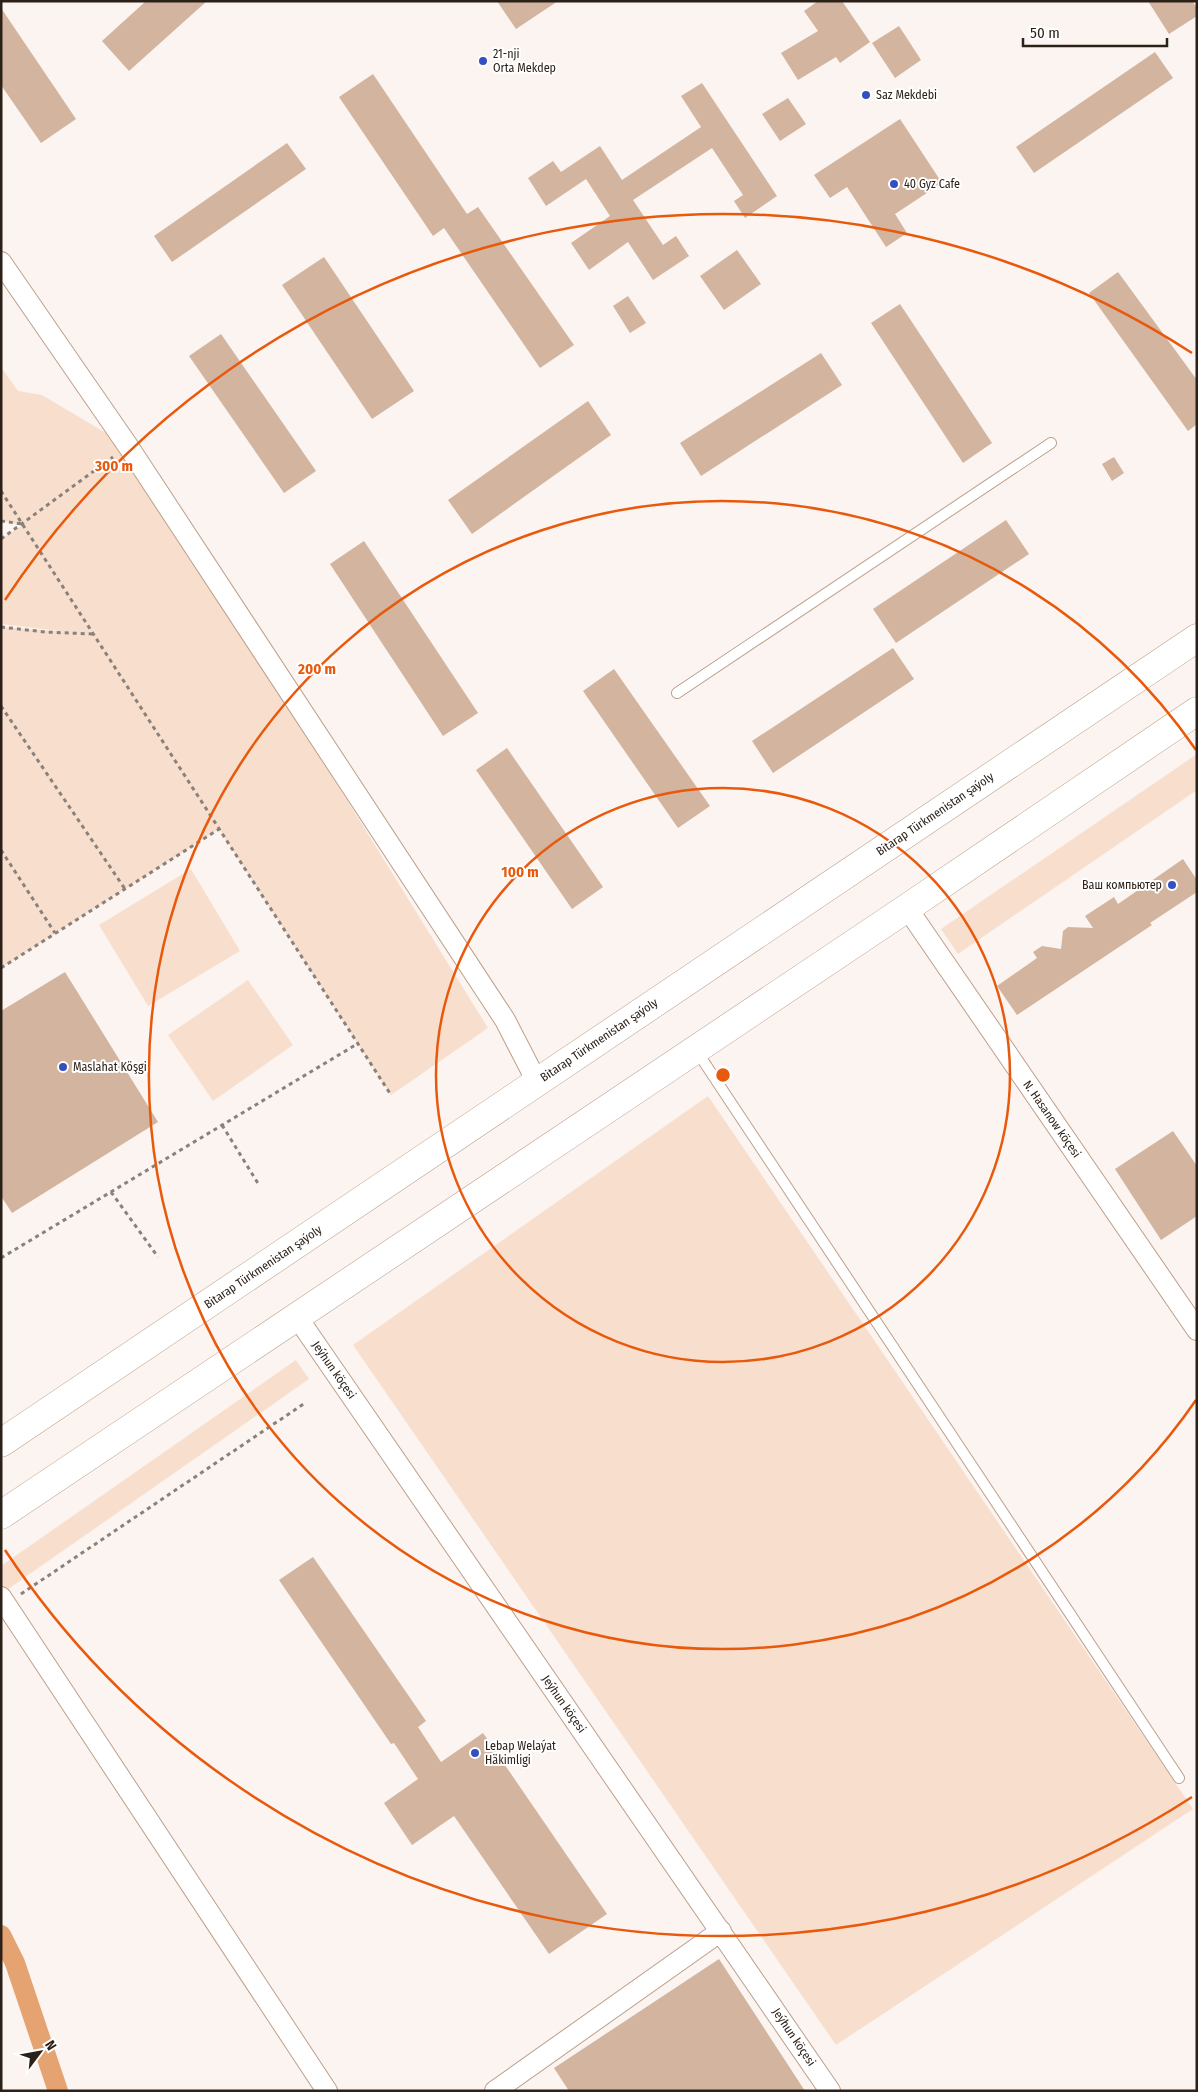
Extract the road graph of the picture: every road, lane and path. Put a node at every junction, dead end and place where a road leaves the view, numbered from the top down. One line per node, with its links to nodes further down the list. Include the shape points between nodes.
1 (1, 262): 3 (street)
2 (1050, 443): 11 (lane)
3 (128, 446): 6 (path); 22 (street, via 505,1020)
4 (1, 491): 6 (path)
5 (1, 521): 6 (path)
6 (23, 524): 7 (path); 9 (path)
7 (1, 539)
8 (1, 627): 9 (path)
9 (93, 634): 14 (path)
10 (1197, 638): 22 (main road, Bitarap Türkmenistan şaýoly)
11 (677, 694)
12 (1, 706): 16 (path)
13 (1197, 711): 17 (main road)
14 (219, 829): 16 (path); 20 (path)
15 (1, 850): 18 (path)
16 (124, 889): 18 (path)
17 (906, 908): 21 (main road); 30 (street, N. Hasanow köçesi)
18 (55, 933): 19 (path)
19 (1, 968)
20 (357, 1044): 23 (path); 24 (path)
21 (696, 1049): 29 (main road); 35 (lane)
22 (537, 1082): 32 (main road, Bitarap Türkmenistan şaýoly)
23 (391, 1095)
24 (222, 1125): 25 (path); 26 (path)
25 (259, 1185)
26 (111, 1192): 27 (path); 28 (path)
27 (158, 1257)
28 (1, 1258)
29 (297, 1317): 33 (main road); 36 (street, Jeýhun köçesi)
30 (1197, 1330)
31 (305, 1403): 34 (path)
32 (1, 1443)
33 (1, 1515)
34 (4, 1600): 37 (street)
35 (1179, 1778)
36 (721, 1931): 38 (street); 39 (street, Jeýhun köçesi)
37 (327, 2091)
38 (495, 2091)
39 (830, 2091)

